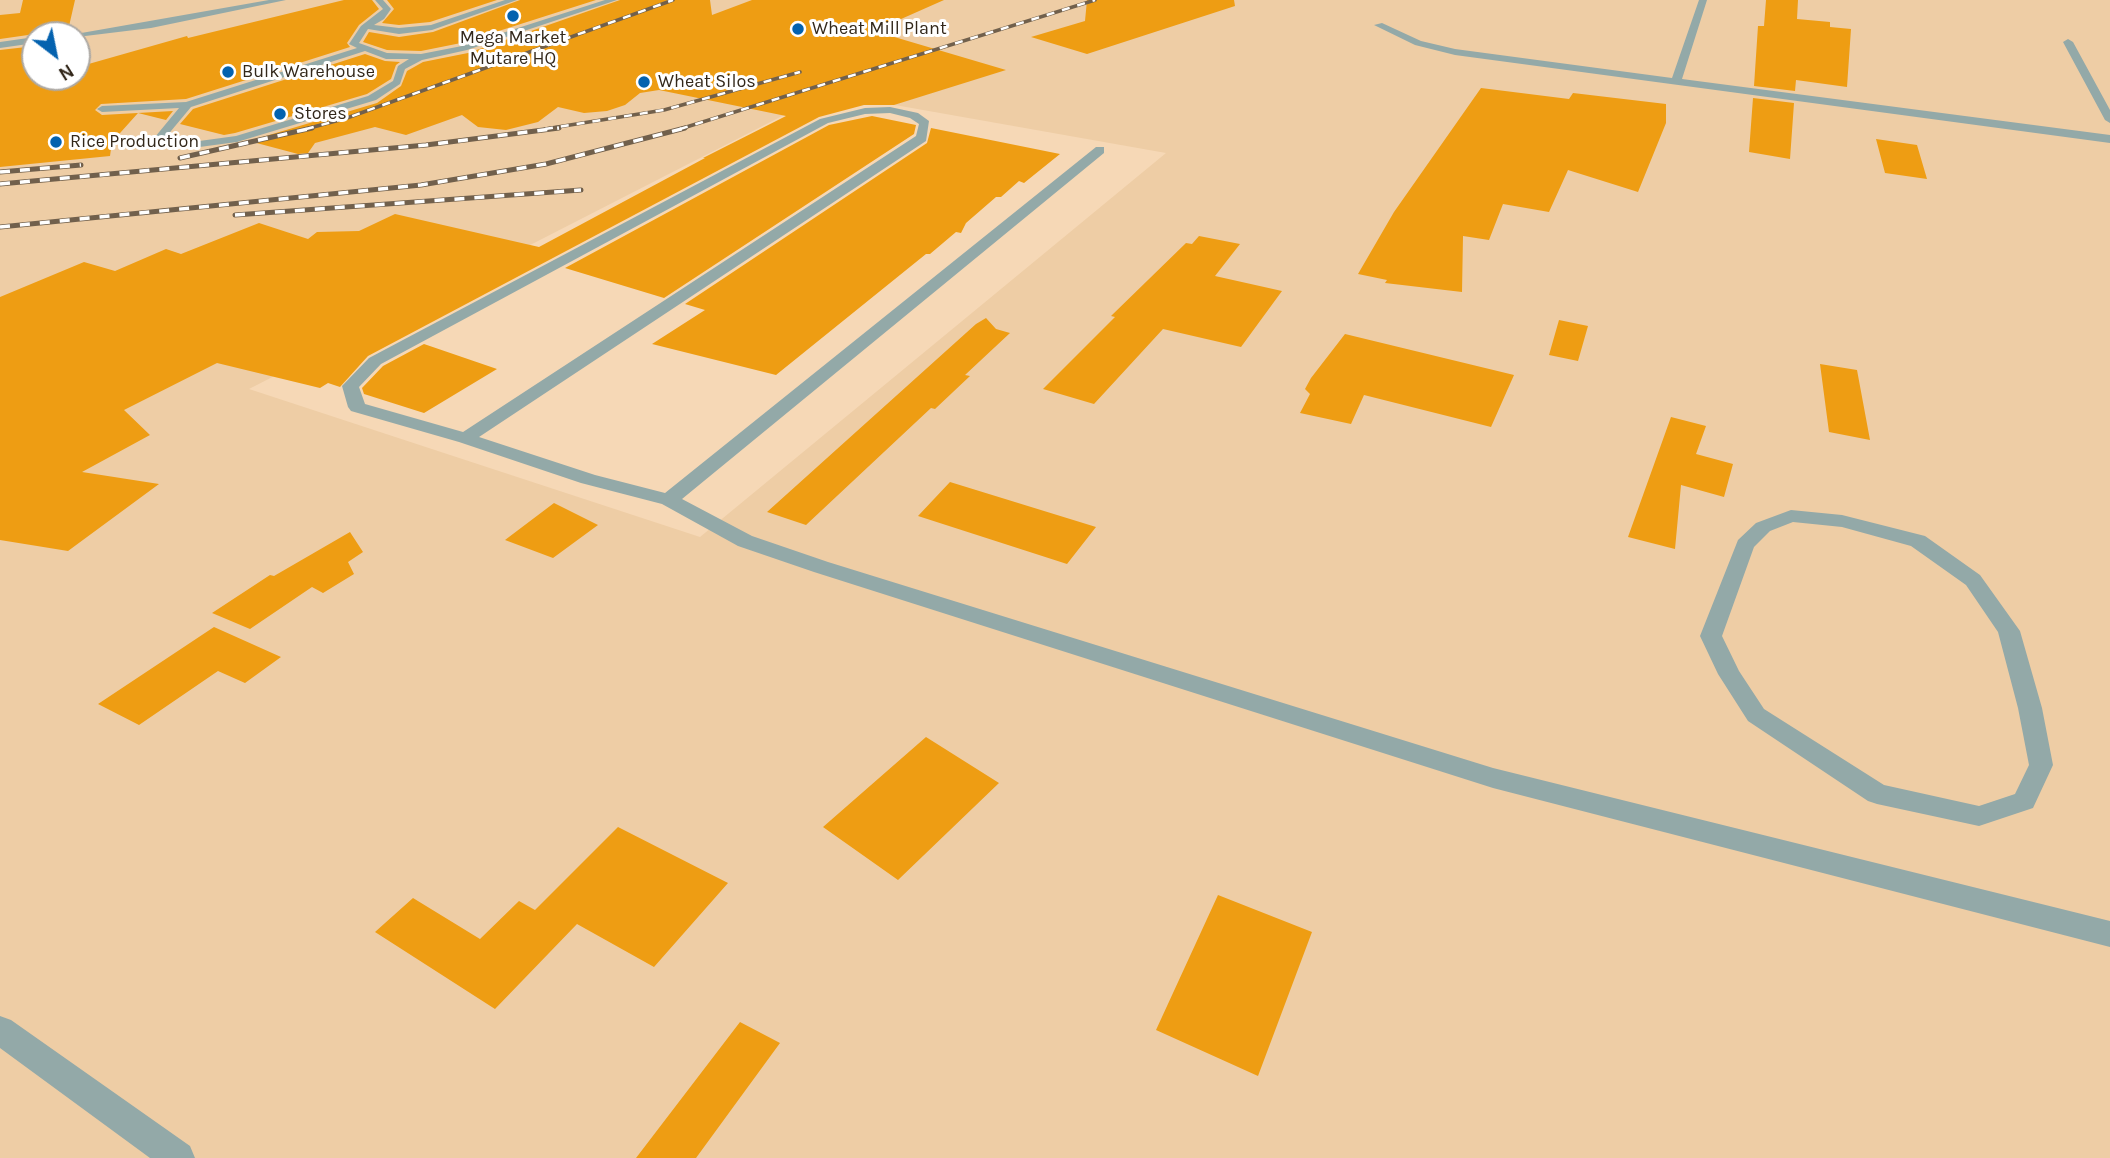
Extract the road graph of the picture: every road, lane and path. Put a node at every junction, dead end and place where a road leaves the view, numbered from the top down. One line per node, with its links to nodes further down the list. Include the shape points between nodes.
1 (282, 0): 8 (lane)
2 (379, 0): 7 (lane, via 387,9)
3 (513, 0): 7 (lane, via 432,27 389,31)
4 (614, 0): 13 (lane, via 464,48)
5 (1703, 0): 14 (street)
6 (1379, 25): 14 (street, via 1418,43 1455,52)
7 (365, 26): 12 (lane, via 354,44)
8 (91, 33)
9 (21, 42): 11 (lane)
10 (2068, 42): 17 (lane)
11 (0, 45)
12 (363, 49): 13 (lane, via 386,56); 15 (lane)
13 (421, 57): 15 (lane, via 401,68 397,82 372,98 237,139 192,145 162,143 160,137)
14 (1675, 83): 18 (street)
15 (187, 105): 16 (lane)
16 (102, 109)
17 (2110, 120)
18 (2110, 139)
19 (1100, 150): 21 (street)
20 (465, 438): 20 (street, via 357,407 350,386 376,361 824,121 890,110 925,123 922,138); 21 (street, via 588,479)
21 (669, 499): 23 (street, via 745,541 821,567 1493,778)
22 (1842, 521): 22 (street, via 1918,541 1972,580 2009,631 2041,765 2024,801 1979,816 1877,794 1756,715 1710,636 1745,545 1763,527 1791,516)
23 (2110, 934)
24 (0, 1030): 25 (street)
25 (178, 1158)

